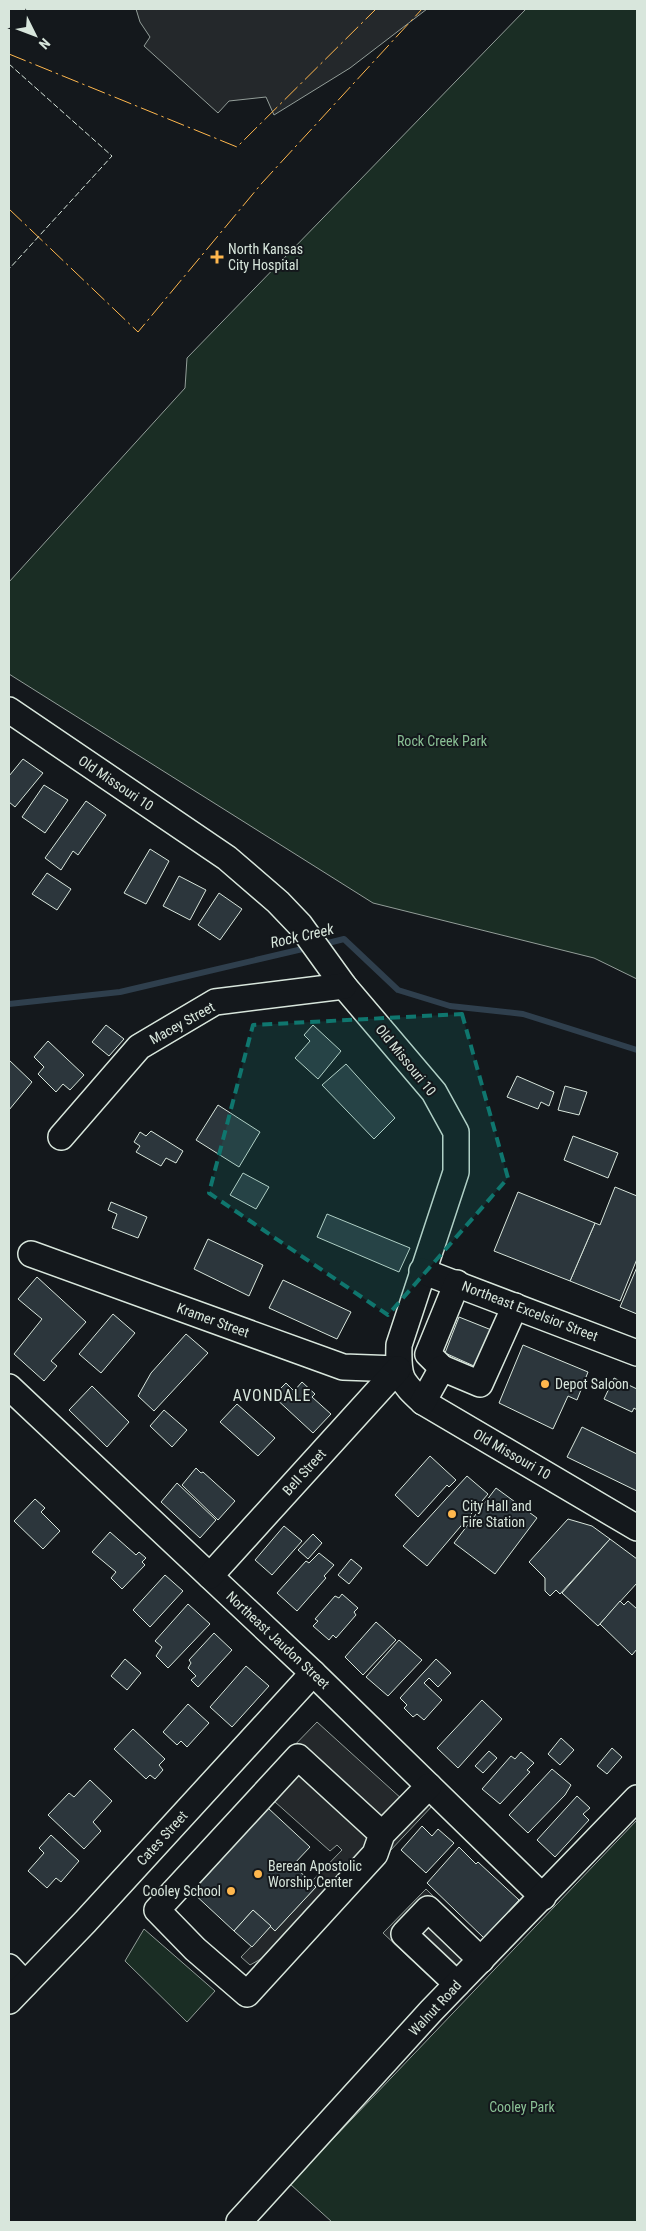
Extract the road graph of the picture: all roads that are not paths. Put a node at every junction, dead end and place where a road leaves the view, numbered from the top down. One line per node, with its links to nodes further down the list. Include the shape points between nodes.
1 (9, 710): 2 (street, Old Missouri 10, via 227,858 300,925)
2 (338, 976): 3 (street, Macey Street, via 215,1002 139,1047); 5 (street, Old Missouri 10, via 434,1092 456,1132 456,1172)
3 (61, 1137)
4 (31, 1254): 11 (street, Kramer Street, via 343,1367)
5 (422, 1271): 6 (street, Northeast Excelsior Street); 8 (street, Old Missouri 10)
6 (457, 1283): 7 (street, Northeast Excelsior Street); 10 (street)
7 (515, 1306): 9 (street, Northeast Excelsior Street); 10 (street, via 480,1384)
8 (399, 1345): 10 (street); 11 (street, Old Missouri 10)
9 (637, 1353)
10 (435, 1361): 13 (street)
11 (398, 1369): 13 (street, Old Missouri 10, via 405,1386); 15 (street, Bell Street)
12 (9, 1386): 15 (street, Northeast Jaudon Street)
13 (423, 1402): 14 (street, Old Missouri 10)
14 (637, 1528)
15 (210, 1576): 16 (street, Northeast Jaudon Street)
16 (313, 1673): 17 (street, Northeast Jaudon Street); 22 (street, Cates Street, via 85,1922)
17 (429, 1786): 19 (street); 20 (street, Northeast Jaudon Street)
18 (637, 1798): 20 (street, Walnut Road)
19 (382, 1834): 19 (street, via 298,1757 157,1910 195,1949 247,1994 375,1854)
20 (543, 1897): 21 (street, Walnut Road)
21 (481, 1960): 23 (street, Walnut Road); 23 (street, via 428,1910 404,1934)
22 (14, 1984)
23 (457, 1984): 24 (street, Walnut Road)
24 (239, 2222)

